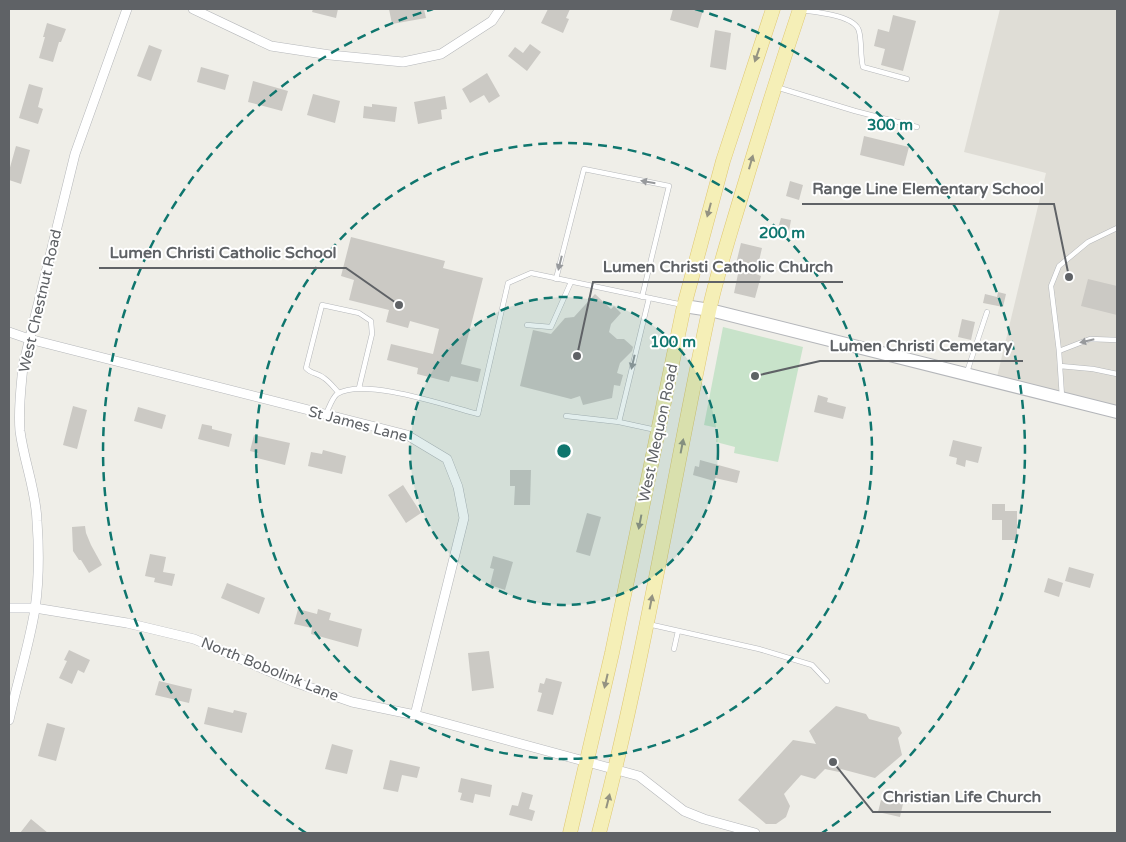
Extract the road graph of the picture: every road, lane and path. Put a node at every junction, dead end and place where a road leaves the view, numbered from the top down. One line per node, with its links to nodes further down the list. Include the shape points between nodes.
1 (127, 9): 19 (street, West Chestnut Road, via 75,154)
2 (193, 9): 3 (street, via 271,46 403,62 441,54 492,21)
3 (500, 9)
4 (773, 9): 14 (main road, West Mequon Road, one-way to 14, via 723,161)
5 (798, 9): 6 (lane, via 853,22 859,29 863,66); 7 (main road, West Mequon Road)
6 (907, 78)
7 (775, 87): 8 (lane); 15 (main road, West Mequon Road, one-way to 7)
8 (917, 127)
9 (1117, 228): 21 (lane, via 1088,242 1058,266 1051,286)
10 (556, 278): 11 (lane); 12 (lane, one-way to 10, via 669,186 584,169); 25 (lane, via 531,273 508,283 478,414 386,391)
11 (572, 282): 12 (lane); 17 (lane, via 551,327)
12 (642, 297): 13 (lane)
13 (649, 298): 14 (lane); 31 (lane, one-way to 31)
14 (684, 306): 15 (street); 32 (main road, West Mequon Road)
15 (710, 310): 23 (street); 35 (main road, West Mequon Road, one-way to 15)
16 (987, 312): 23 (lane)
17 (527, 324)
18 (9, 332): 19 (street, St James Lane)
19 (29, 339): 29 (street, St James Lane); 34 (street, West Chestnut Road, via 19,411 37,520)
20 (1117, 340): 21 (lane, one-way to 21, via 1090,339)
21 (1059, 351): 22 (lane)
22 (1060, 366): 24 (lane); 27 (lane)
23 (966, 373): 27 (street)
24 (1117, 374)
25 (359, 388): 26 (lane); 26 (lane, via 372,334 371,321 359,314 322,305 306,368 331,383)
26 (338, 394): 29 (lane)
27 (1062, 397): 28 (street)
28 (1117, 412)
29 (326, 414): 39 (street, St James Lane, via 407,435 447,459 458,487 464,518)
30 (566, 416): 31 (lane)
31 (619, 422): 32 (lane)
32 (657, 430): 41 (main road, West Mequon Road, one-way to 41, via 614,644)
33 (9, 608): 34 (street, North Bobolink Lane)
34 (35, 608): 39 (street, North Bobolink Lane, via 127,623 194,639 294,682 352,702); 40 (street, West Chestnut Road)
35 (647, 624): 36 (lane); 42 (main road, West Mequon Road)
36 (678, 631): 37 (lane); 38 (lane, via 812,665)
37 (674, 649)
38 (827, 680)
39 (414, 715): 41 (street, North Bobolink Lane)
40 (9, 720)
41 (586, 762): 42 (street, North Bobolink Lane); 43 (main road, West Mequon Road)
42 (616, 769): 44 (main road, West Mequon Road, one-way to 42); 45 (street, North Bobolink Lane, via 639,776 684,811 704,820)
43 (570, 833)
44 (599, 833)
45 (755, 833)

